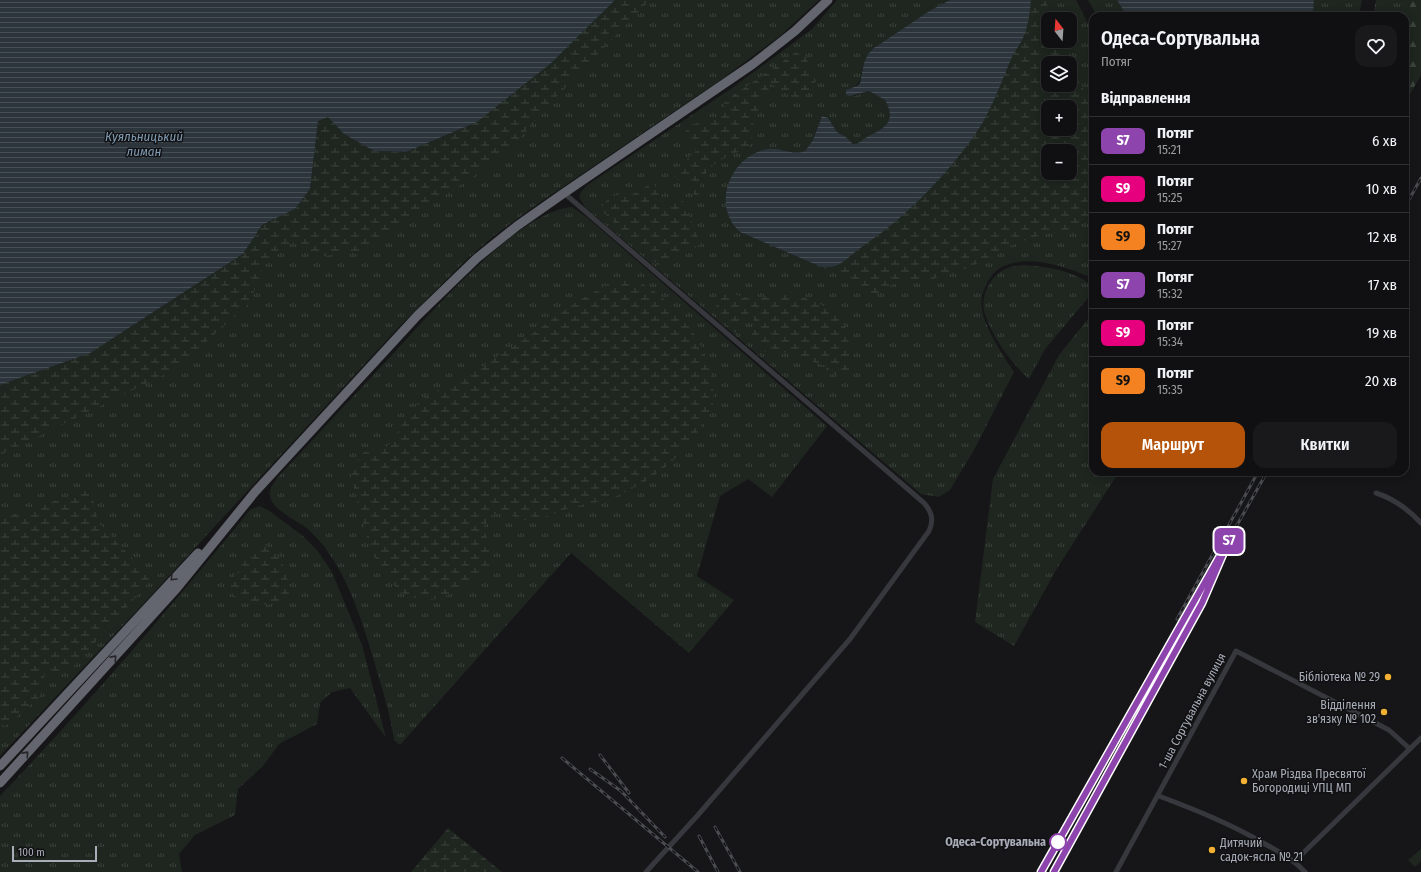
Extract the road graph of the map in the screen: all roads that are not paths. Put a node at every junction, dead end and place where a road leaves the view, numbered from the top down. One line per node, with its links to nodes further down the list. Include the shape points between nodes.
1 (828, 0): 2 (highway, via 795,31 753,64)
2 (564, 193): 4 (highway, via 477,258 433,299); 14 (street, via 924,503 931,512 932,519 929,531 850,639)
3 (1376, 493): 5 (street, via 1392,498)
4 (230, 521): 6 (highway, one-way to 6, via 170,582); 11 (highway, one-way to 4, via 177,588)
5 (1421, 523)
6 (78, 683): 9 (highway, via 56,700); 10 (highway)
7 (1421, 738): 8 (street)
8 (1410, 749): 12 (street, 1-ша Сортувальна вулиця, via 1389,730 1236,651); 13 (street)
9 (0, 760)
10 (0, 766)
11 (0, 783)
12 (1159, 796): 13 (street, via 1213,817); 15 (street, 1-ша Сортувальна вулиця)
13 (1295, 861): 16 (street)
14 (646, 872)
15 (1116, 872)
16 (1305, 872)

